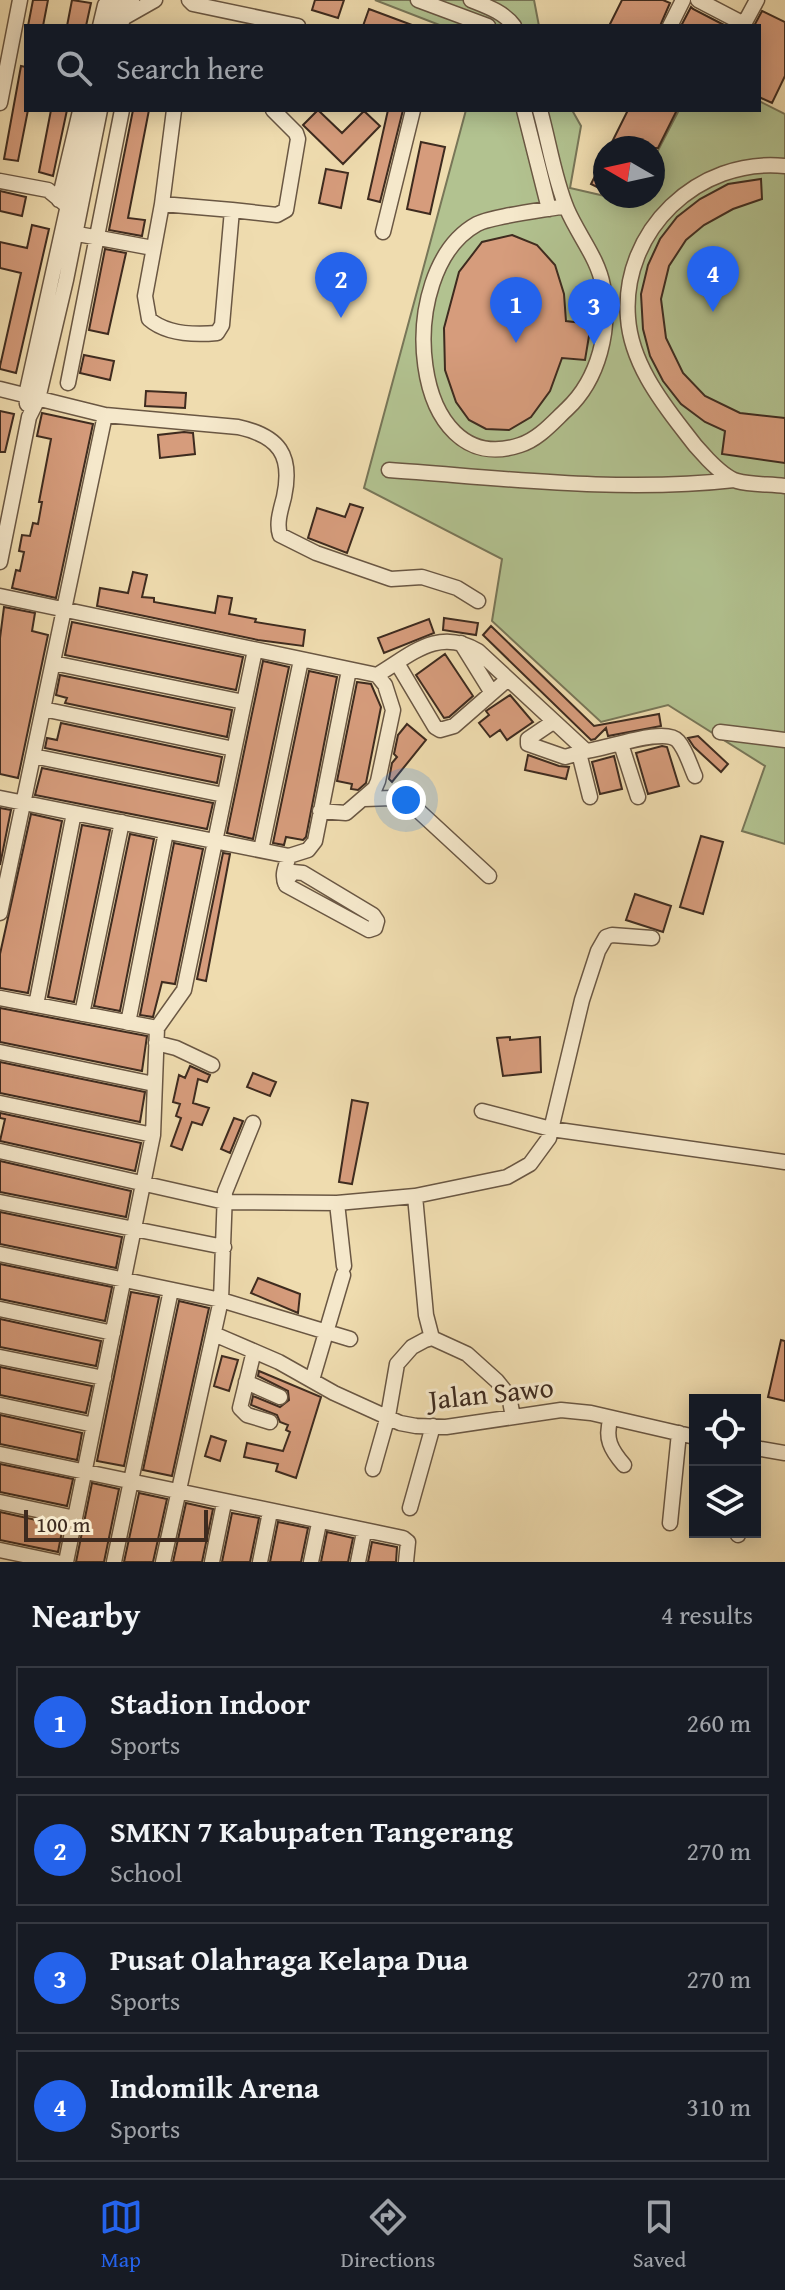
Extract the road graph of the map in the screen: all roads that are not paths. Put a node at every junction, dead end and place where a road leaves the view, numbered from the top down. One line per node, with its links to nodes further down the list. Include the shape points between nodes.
1 (20, 0): 18 (street)
2 (132, 0): 10 (street)
3 (155, 0): 13 (street)
4 (189, 0): 14 (street)
5 (418, 0): 11 (street)
6 (471, 0): 16 (street)
7 (683, 0): 17 (street)
8 (698, 0): 9 (street, via 744,24)
9 (757, 0)
10 (107, 4): 12 (street)
11 (460, 7): 15 (street)
12 (101, 24)
13 (120, 24)
14 (288, 24)
15 (485, 24)
16 (513, 24)
17 (671, 24)
18 (0, 103)
19 (80, 112): 30 (street)
20 (88, 112): 30 (street)
21 (99, 112): 30 (street)
22 (122, 112): 37 (street)
23 (174, 112): 31 (street)
24 (275, 112): 34 (street, via 298,139 286,210 277,215)
25 (413, 112): 36 (street)
26 (525, 112): 33 (street)
27 (541, 112): 32 (street)
28 (785, 166): 48 (street, via 734,170 697,184 665,210 643,242 629,280 628,320 653,388 697,449)
29 (0, 181): 30 (street)
30 (68, 194): 35 (street)
31 (162, 204): 34 (street); 38 (street)
32 (566, 206): 33 (street); 45 (street, via 603,286 605,324 599,361 579,398 542,433)
33 (549, 209): 45 (street, via 479,223 460,237 440,266 426,304 422,347 441,417 467,442)
34 (232, 210): 38 (street, via 217,333 159,328 149,319 145,296)
35 (70, 232): 37 (street); 39 (street)
36 (383, 232)
37 (97, 237): 38 (street); 40 (street)
38 (153, 248)
39 (43, 351): 40 (street); 43 (street)
40 (73, 358): 41 (street)
41 (68, 383)
42 (0, 389): 43 (street)
43 (32, 397): 44 (street); 50 (street)
44 (105, 415): 52 (street, via 259,432 281,448 287,467 280,535 391,579 422,577); 53 (street)
45 (496, 451): 47 (street)
46 (389, 470): 47 (street)
47 (494, 477): 48 (street, via 686,486)
48 (734, 480): 49 (street)
49 (785, 486)
50 (0, 562)
51 (0, 596): 53 (street)
52 (478, 601)
53 (64, 610): 55 (street); 57 (street)
54 (461, 643): 58 (street, via 438,640); 61 (street); 62 (street)
55 (255, 650): 56 (street); 63 (street)
56 (301, 660): 59 (street); 84 (street)
57 (53, 663): 63 (street); 64 (street)
58 (397, 663): 60 (street); 62 (street, via 437,729 448,730)
59 (349, 670): 60 (street); 79 (street)
60 (377, 675): 77 (street, via 393,710 378,781)
61 (508, 679): 62 (street); 65 (street)
62 (492, 693)
63 (244, 702): 69 (street)
64 (43, 709): 69 (street); 71 (street)
65 (553, 722): 70 (street); 70 (street, via 528,744 565,757)
66 (720, 732): 67 (street)
67 (785, 740)
68 (621, 744): 70 (street); 72 (street, via 653,735 674,737); 75 (street)
69 (234, 749): 73 (street)
70 (583, 752): 74 (street)
71 (33, 756): 73 (street); 78 (street)
72 (695, 776)
73 (224, 795): 83 (street)
74 (590, 797)
75 (638, 797)
76 (0, 798): 78 (street)
77 (364, 799): 79 (street, via 346,813); 86 (street, via 410,803)
78 (23, 802): 80 (street); 90 (street)
79 (320, 811): 85 (street, via 313,847)
80 (74, 813): 81 (street); 93 (street)
81 (122, 822): 82 (street); 94 (street)
82 (166, 832): 83 (street); 95 (street)
83 (215, 841): 84 (street); 96 (street, via 184,990)
84 (261, 850): 85 (street)
85 (289, 856): 87 (street)
86 (489, 876)
87 (285, 883): 88 (street, via 297,871); 89 (street)
88 (335, 893): 89 (street); 89 (street, via 373,915 375,928 369,930)
89 (326, 908)
90 (0, 913)
91 (652, 938): 103 (street, via 612,935 598,951)
92 (0, 998): 93 (street)
93 (36, 1005): 94 (street)
94 (82, 1014): 95 (street)
95 (128, 1023): 96 (street)
96 (156, 1036): 98 (street); 99 (street)
97 (0, 1052): 99 (street)
98 (212, 1065)
99 (154, 1084): 104 (street)
100 (0, 1103): 104 (street)
101 (482, 1111): 103 (street)
102 (253, 1123): 110 (street)
103 (551, 1129): 106 (street); 108 (street, via 530,1164 507,1177)
104 (153, 1135): 107 (street)
105 (0, 1151): 107 (street)
106 (785, 1162)
107 (143, 1185): 110 (street); 112 (street)
108 (415, 1196): 111 (street); 122 (street)
109 (0, 1202): 112 (street)
110 (225, 1202): 111 (street); 113 (street)
111 (337, 1203): 120 (street, via 344,1270)
112 (134, 1230): 113 (street); 115 (street)
113 (224, 1247): 117 (street)
114 (0, 1254): 115 (street)
115 (124, 1280): 116 (street); 119 (street)
116 (171, 1290): 117 (street); 145 (street)
117 (221, 1300): 120 (street); 121 (street)
118 (0, 1309): 119 (street)
119 (113, 1333): 126 (street)
120 (326, 1333): 123 (street); 127 (street)
121 (214, 1334): 124 (street, Jalan Sawo); 146 (street)
122 (432, 1338): 131 (street, via 412,1347 397,1364); 132 (street, via 467,1354 497,1381 509,1396)
123 (350, 1339)
124 (254, 1351): 127 (street, Jalan Sawo); 128 (street)
125 (0, 1357): 126 (street)
126 (104, 1378): 135 (street)
127 (312, 1380): 131 (street, Jalan Sawo)
128 (246, 1382): 129 (street); 134 (street, via 240,1408)
129 (280, 1397)
130 (0, 1405): 135 (street)
131 (388, 1416): 136 (street, Jalan Sawo, via 400,1423); 143 (street)
132 (513, 1417): 133 (street, Jalan Sawo, via 561,1410); 136 (street, Jalan Sawo)
133 (611, 1418): 137 (street, Jalan Sawo); 142 (street, via 609,1446)
134 (270, 1422)
135 (94, 1425): 144 (street)
136 (433, 1426): 149 (street)
137 (679, 1433): 138 (street, Jalan Sawo); 153 (street)
138 (689, 1436)
139 (761, 1449): 140 (street)
140 (785, 1453)
141 (0, 1454): 144 (street)
142 (624, 1465)
143 (373, 1469)
144 (84, 1473): 145 (street); 151 (street)
145 (130, 1483): 146 (street); 158 (street)
146 (178, 1493): 148 (street); 159 (street)
147 (0, 1502): 151 (street)
148 (224, 1503): 150 (street); 160 (street)
149 (410, 1508)
150 (270, 1512): 152 (street); 161 (street)
151 (75, 1518): 157 (street)
152 (319, 1523): 154 (street); 162 (street)
153 (670, 1523)
154 (364, 1532): 163 (street); 164 (street, via 403,1538 409,1548)
155 (0, 1550): 156 (street)
156 (57, 1562)
157 (66, 1562)
158 (114, 1562)
159 (163, 1562)
160 (212, 1562)
161 (260, 1562)
162 (311, 1562)
163 (358, 1562)
164 (406, 1562)

